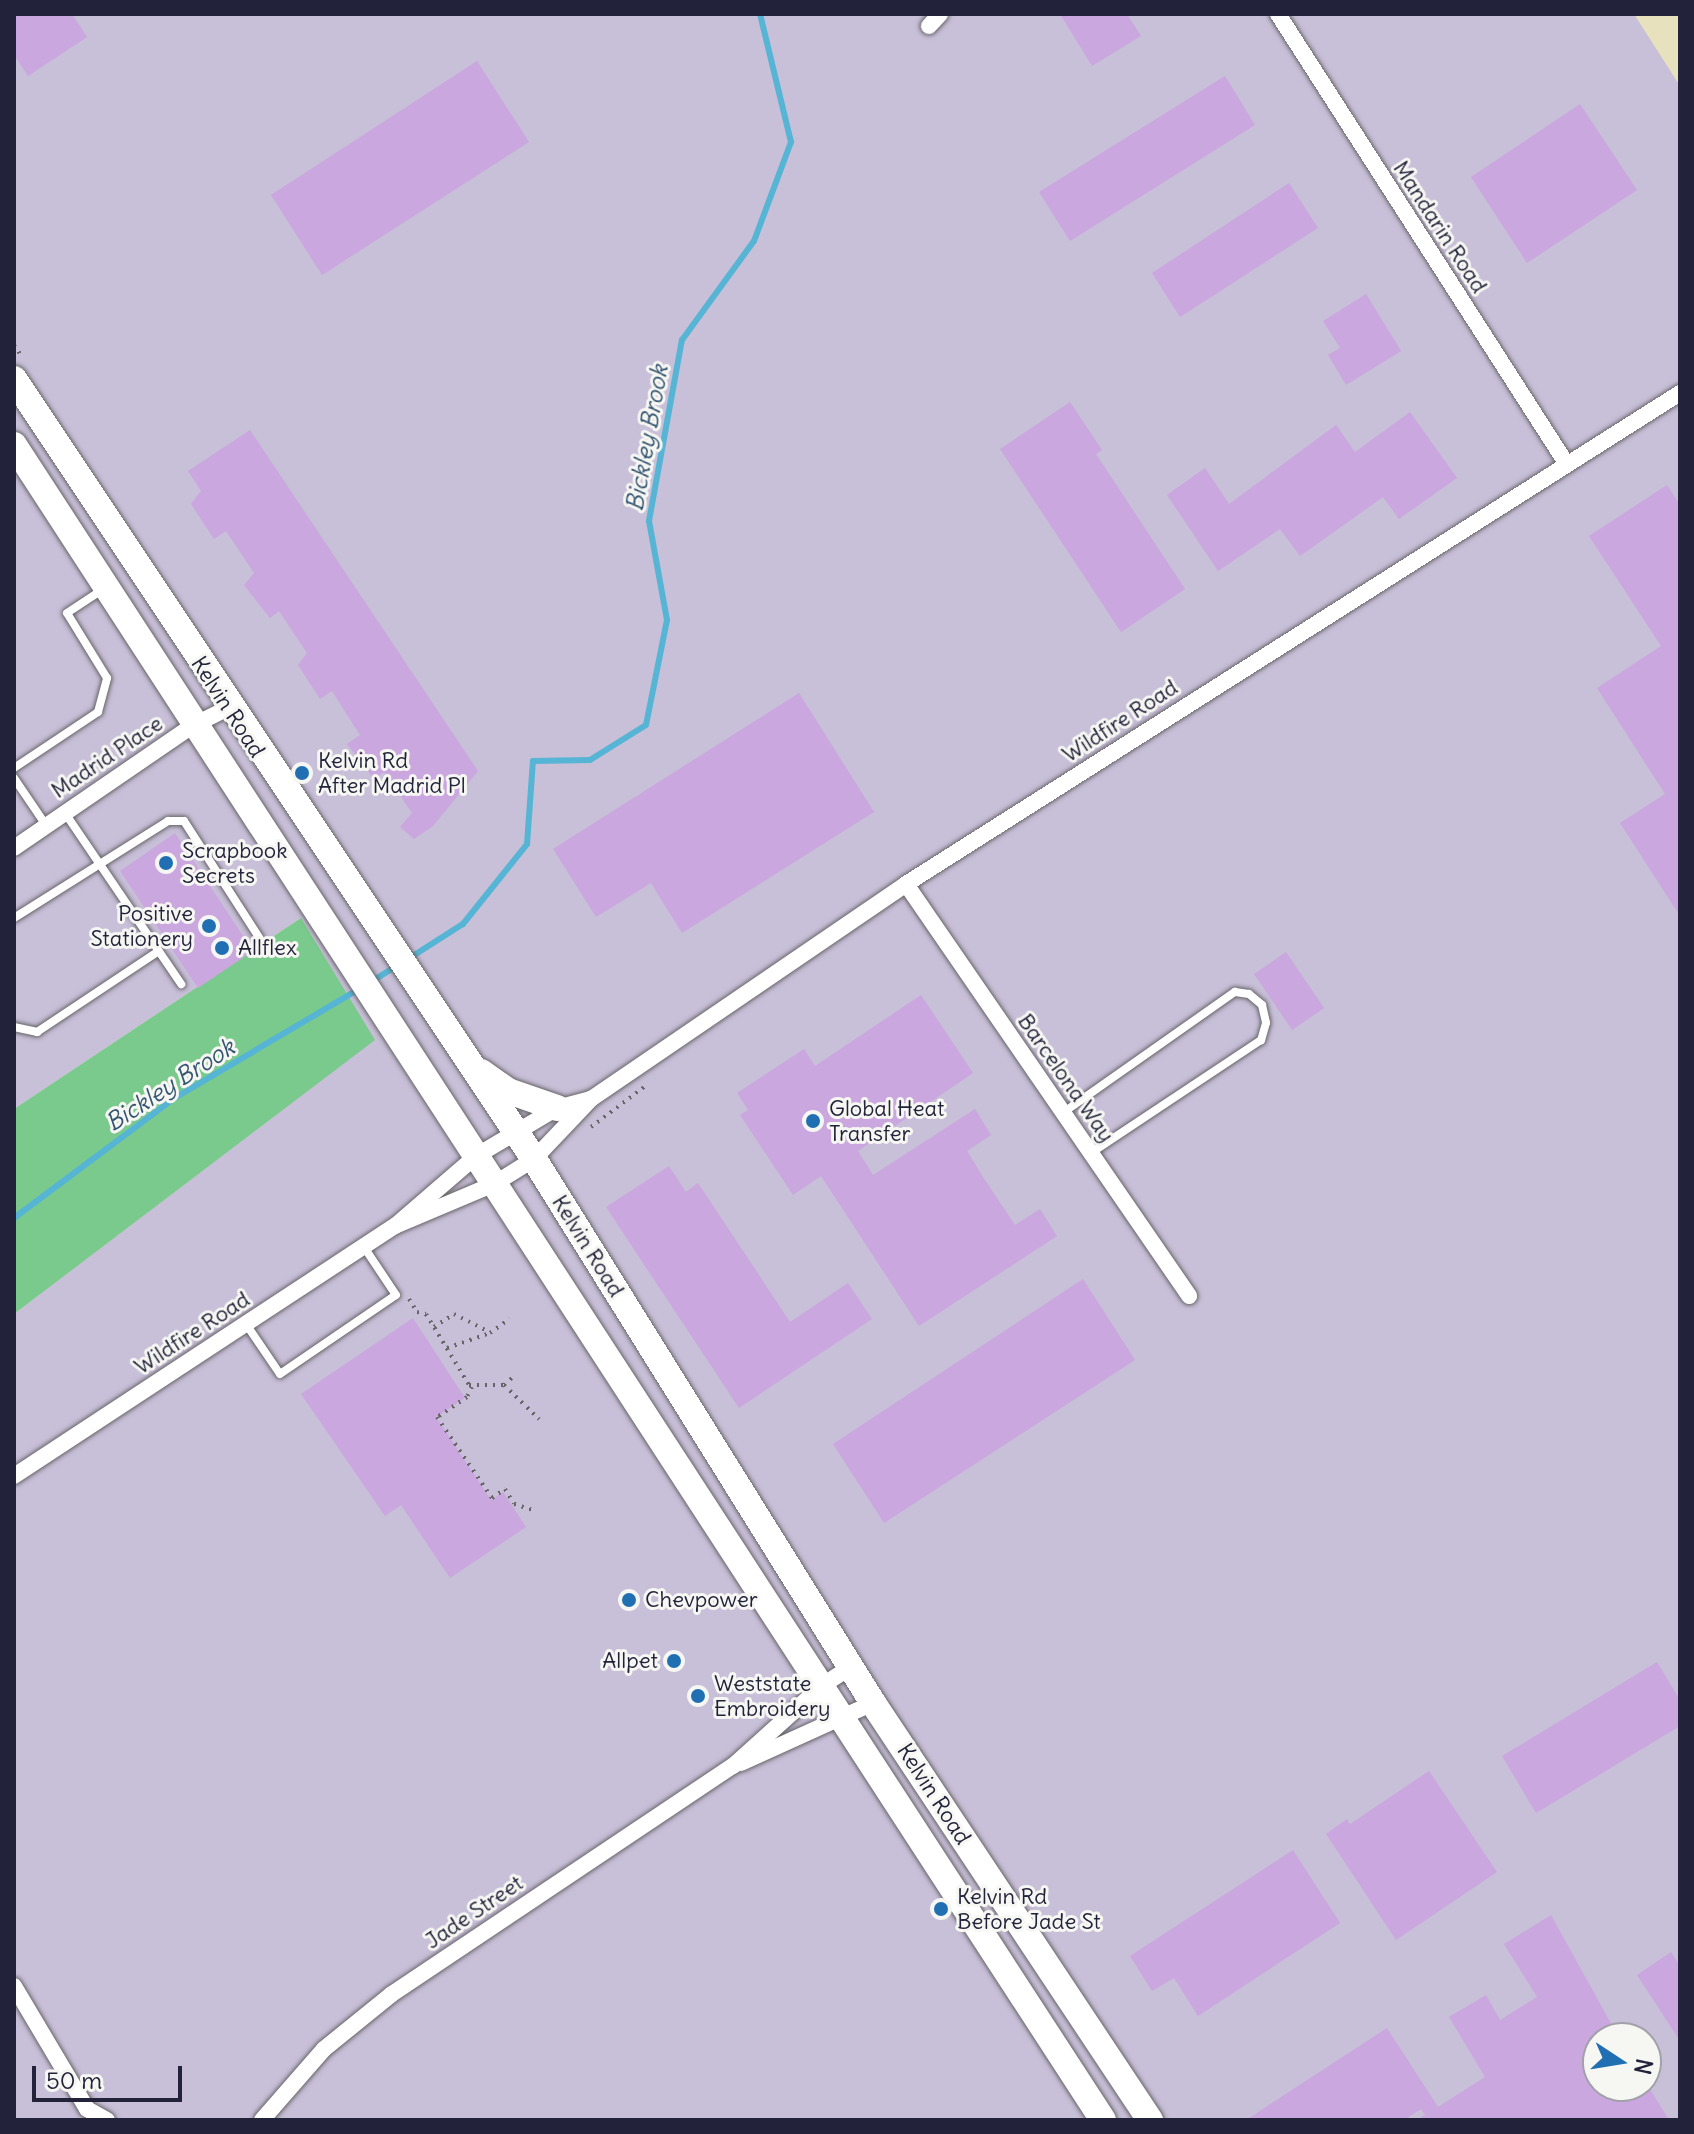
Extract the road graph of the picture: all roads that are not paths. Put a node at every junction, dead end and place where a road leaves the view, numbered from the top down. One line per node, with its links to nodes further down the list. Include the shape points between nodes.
1 (1278, 14): 5 (street, Mandarin Road)
2 (14, 379): 6 (main road, Kelvin Road)
3 (1680, 393): 5 (street, Wildfire Road)
4 (14, 445): 7 (main road, Kelvin Road)
5 (1566, 463): 17 (street, Wildfire Road)
6 (71, 469): 7 (main road); 9 (main road, Kelvin Road)
7 (42, 489): 8 (main road, Kelvin Road)
8 (105, 588): 10 (main road, Kelvin Road); 11 (lane, via 67,613 107,678 98,712)
9 (228, 708): 10 (street, Madrid Place); 23 (main road, Kelvin Road)
10 (192, 726): 13 (street, Madrid Place); 29 (main road, Kelvin Road)
11 (14, 768)
12 (14, 778): 14 (lane)
13 (65, 813): 14 (street, Madrid Place); 16 (lane)
14 (47, 826): 15 (street, Madrid Place)
15 (14, 848)
16 (100, 864): 18 (lane); 19 (lane, via 168,821 184,821); 20 (lane)
17 (906, 884): 24 (street, Wildfire Road); 26 (street, Barcelona Way)
18 (14, 918)
19 (260, 939)
20 (159, 951): 21 (lane); 22 (lane, via 37,1032)
21 (181, 984)
22 (14, 1027)
23 (468, 1063): 25 (main road, via 508,1091); 27 (main road, Kelvin Road)
24 (591, 1099): 25 (street, Wildfire Road); 30 (street, Wildfire Road)
25 (557, 1108): 27 (street, Wildfire Road)
26 (1063, 1113): 28 (street, Barcelona Way); 28 (lane, via 1235,992 1249,994 1262,1005 1266,1023 1261,1040)
27 (515, 1132): 29 (street, Wildfire Road); 30 (main road, Kelvin Road)
28 (1091, 1153): 34 (street, Barcelona Way)
29 (476, 1156): 31 (main road, Kelvin Road); 32 (street, Wildfire Road)
30 (534, 1159): 31 (street, Wildfire Road); 37 (main road, Kelvin Road)
31 (494, 1184): 32 (street, Wildfire Road); 38 (main road, Kelvin Road)
32 (395, 1226): 33 (street, Wildfire Road)
33 (363, 1246): 35 (street, Wildfire Road); 35 (lane, via 396,1295 280,1374)
34 (1189, 1296)
35 (246, 1324): 36 (street, Wildfire Road)
36 (14, 1476)
37 (851, 1667): 38 (street, Jade Street); 39 (main road, Kelvin Road)
38 (823, 1685): 40 (main road, Kelvin Road); 41 (street, Jade Street)
39 (873, 1703): 40 (street, Jade Street); 42 (main road, Kelvin Road)
40 (846, 1720): 41 (street, Jade Street); 43 (main road, Kelvin Road)
41 (733, 1766): 46 (street, Jade Street, via 392,1994 324,2049)
42 (979, 1863): 43 (main road, via 965,1884); 48 (main road, Kelvin Road)
43 (974, 1920): 47 (main road, Kelvin Road)
44 (14, 1986): 45 (street, via 87,2109)
45 (107, 2120)
46 (262, 2120)
47 (1103, 2120)
48 (1150, 2120)

